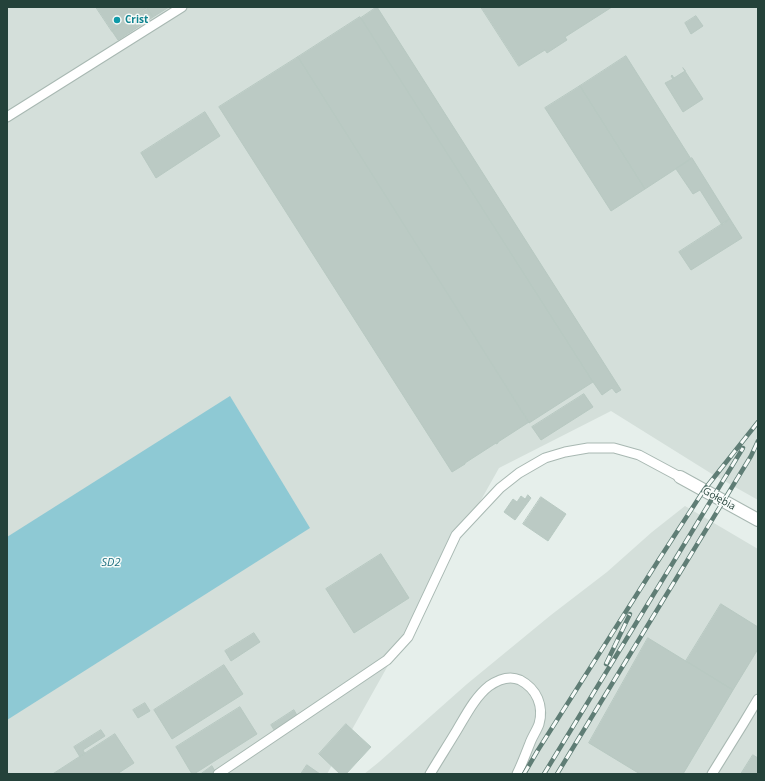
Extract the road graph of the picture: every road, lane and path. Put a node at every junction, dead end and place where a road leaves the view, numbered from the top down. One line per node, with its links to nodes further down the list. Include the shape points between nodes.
1 (182, 7): 2 (lane)
2 (7, 117)
3 (680, 477): 4 (street, Gołębia); 6 (lane, via 639,455 614,448 588,448 565,452 545,458 519,473 500,488 456,535 408,637 387,660)
4 (758, 520)
5 (758, 699): 9 (lane)
6 (218, 774)
7 (430, 774): 8 (lane, via 478,697 489,686 509,677 526,684 539,700 541,708 539,725)
8 (517, 774)
9 (712, 774)

